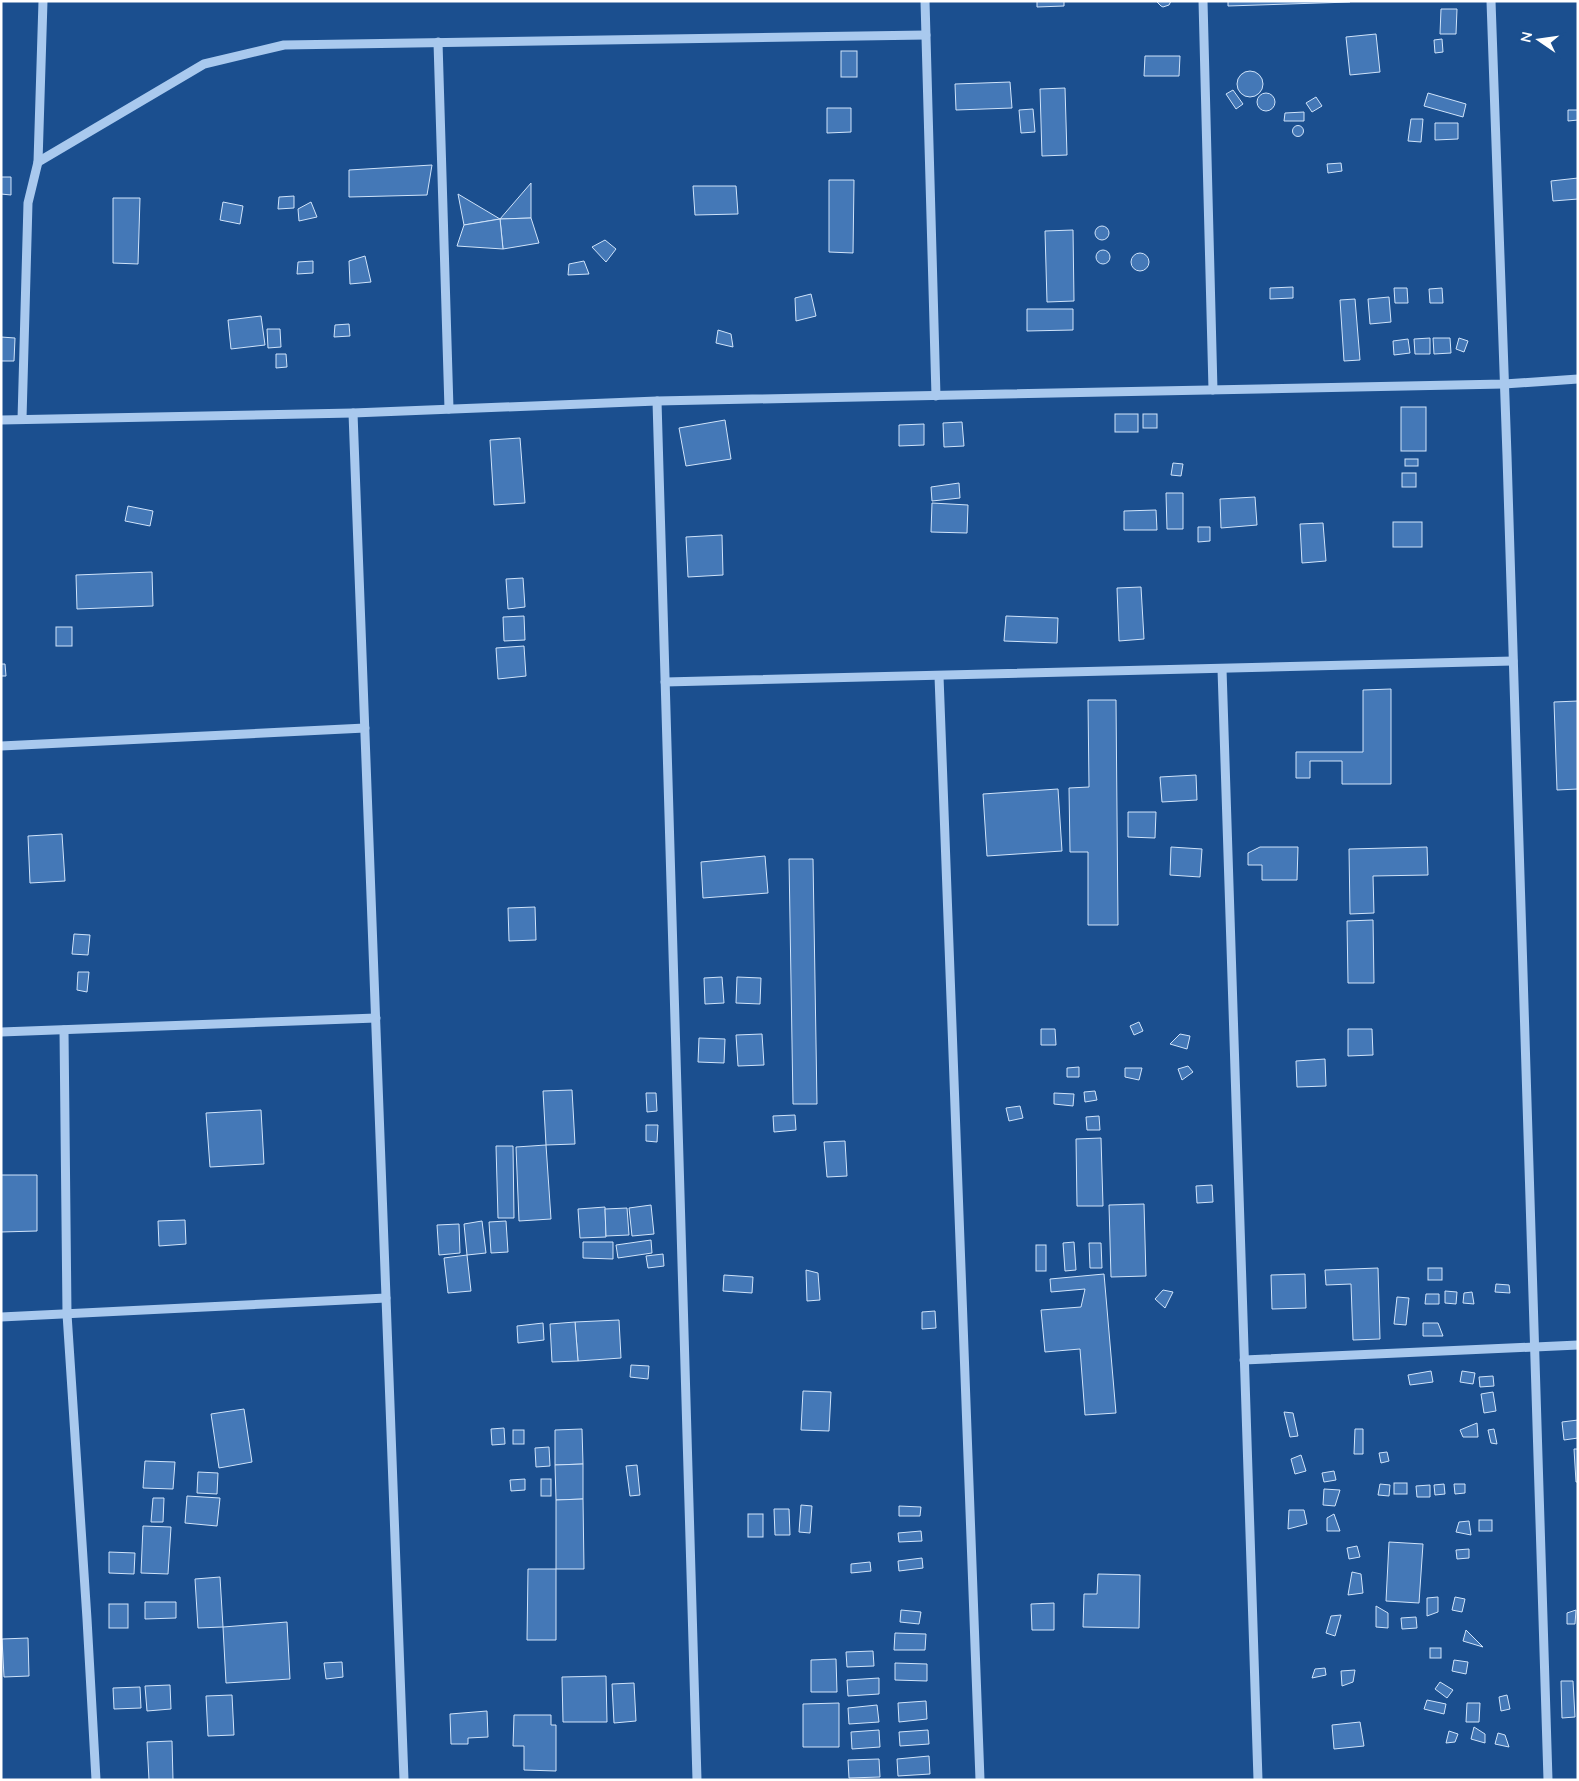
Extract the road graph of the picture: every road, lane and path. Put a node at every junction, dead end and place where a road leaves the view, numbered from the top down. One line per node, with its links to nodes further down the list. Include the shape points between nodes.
1 (43, 1): 7 (street)
2 (925, 1): 5 (street)
3 (1203, 1): 10 (street)
4 (1491, 1): 9 (street)
5 (926, 36): 6 (street); 11 (street)
6 (438, 42): 7 (street, via 284,45 204,64); 13 (street)
7 (38, 162): 15 (street, via 28,203)
8 (1578, 379): 9 (street)
9 (1504, 384): 10 (street); 17 (street)
10 (1213, 390): 11 (street)
11 (936, 396): 12 (street)
12 (657, 401): 13 (street); 20 (street)
13 (449, 409): 14 (street)
14 (353, 413): 15 (street); 21 (street)
15 (22, 419): 16 (street)
16 (1, 420)
17 (1513, 661): 18 (street); 30 (street)
18 (1222, 668): 19 (street); 31 (street)
19 (939, 676): 20 (street); 35 (street)
20 (665, 682): 34 (street)
21 (365, 728): 22 (street); 23 (street)
22 (1, 746)
23 (376, 1018): 24 (street); 26 (street)
24 (64, 1030): 25 (street); 27 (street)
25 (1, 1032)
26 (386, 1298): 27 (street); 33 (street)
27 (67, 1314): 28 (street); 32 (street)
28 (1, 1317)
29 (1578, 1345): 30 (street)
30 (1534, 1346): 31 (street); 37 (street)
31 (1244, 1360): 36 (street)
32 (96, 1780)
33 (404, 1780)
34 (697, 1780)
35 (980, 1780)
36 (1258, 1780)
37 (1548, 1780)

